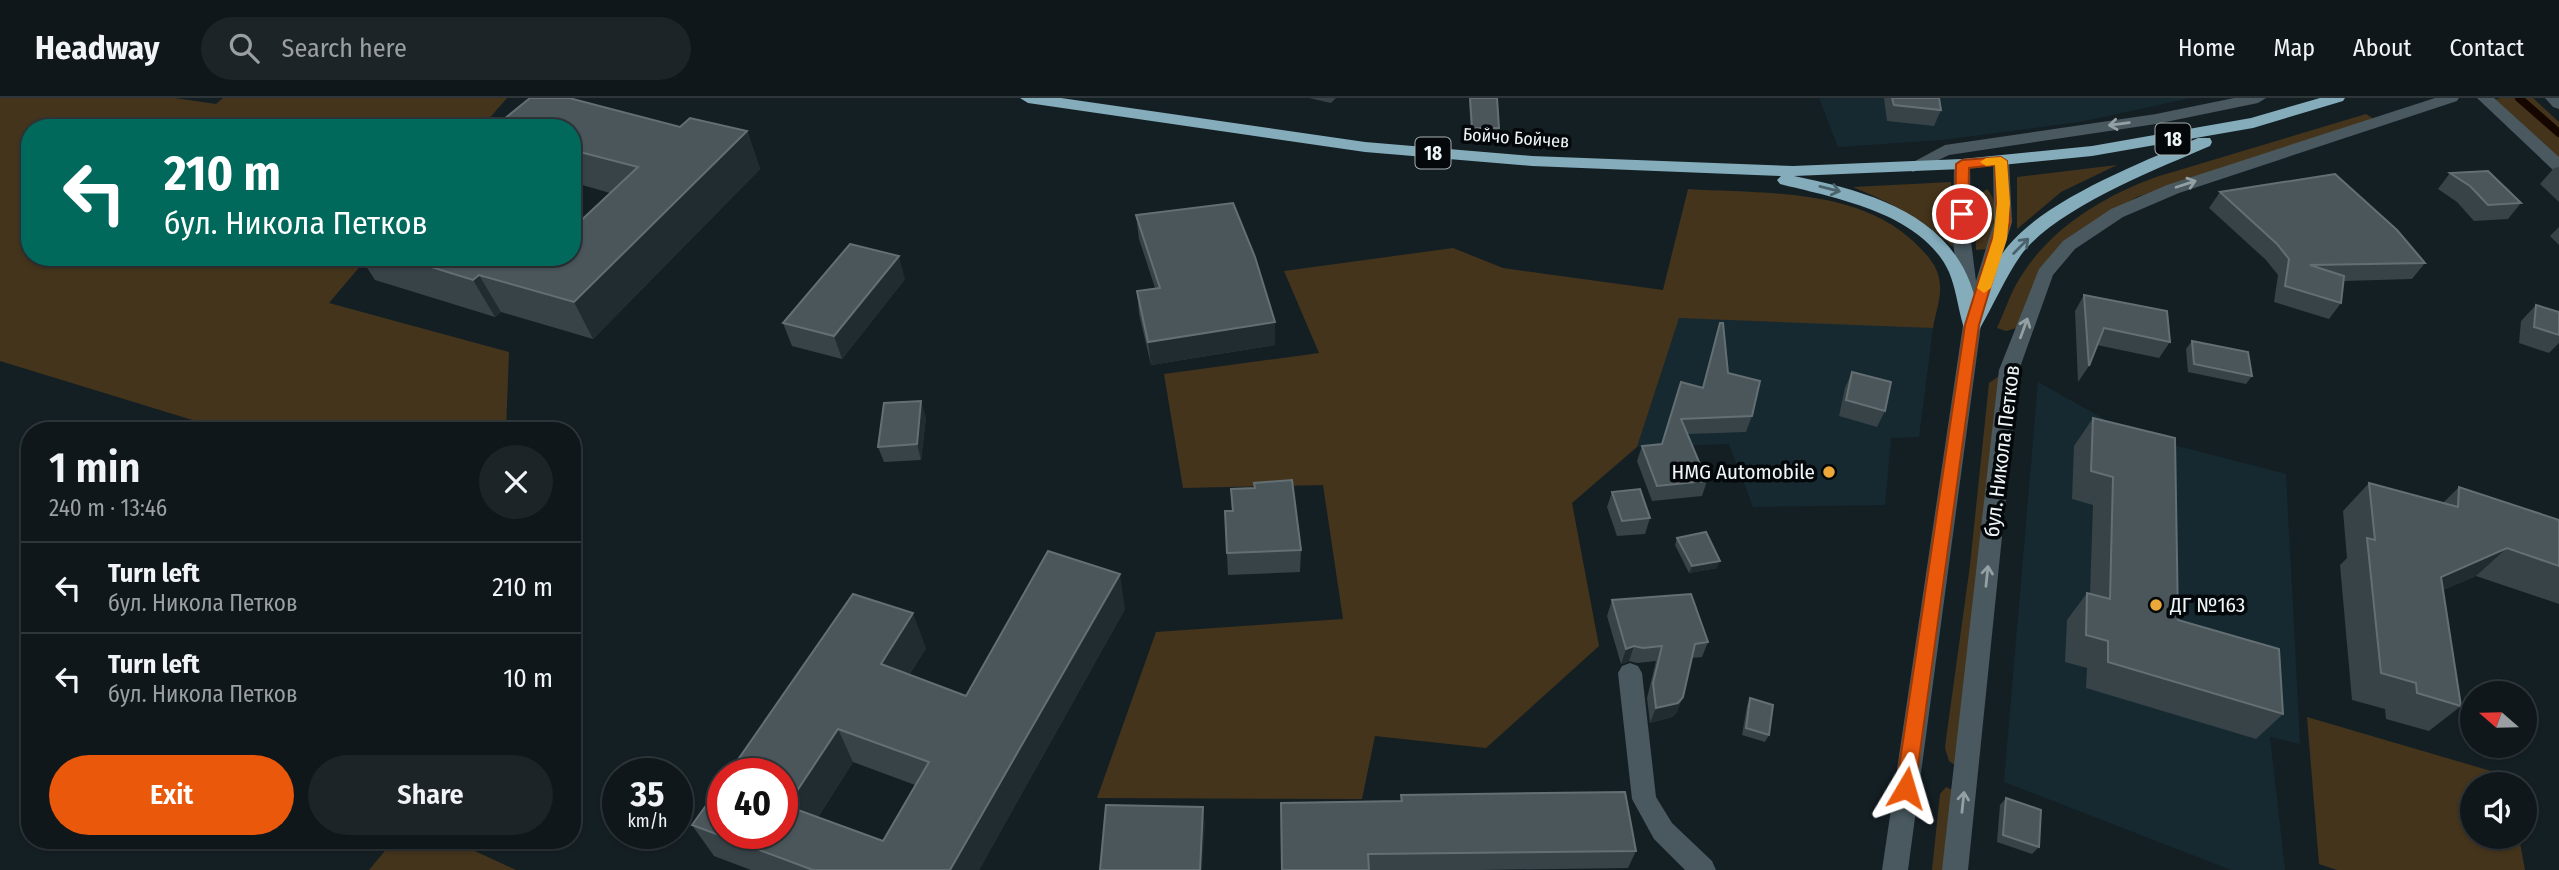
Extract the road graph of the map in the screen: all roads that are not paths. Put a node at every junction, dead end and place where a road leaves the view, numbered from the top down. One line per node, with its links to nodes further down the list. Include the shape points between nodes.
1 (1028, 98): 13 (highway, Бойчо Бойчев / 18, via 1365,147 1532,161)
2 (2258, 98): 12 (street, one-way to 12, via 2156,119 1945,150)
3 (2337, 98): 8 (highway, 18)
4 (2451, 98): 18 (street, бул. Никола Петков, one-way to 4, via 2009,370 2045,273 2069,245 2108,219 2173,189)
5 (2485, 98): 11 (street)
6 (2553, 98): 7 (street)
7 (2559, 104)
8 (2253, 123): 9 (highway, 18, via 2092,151); 14 (highway, one-way to 8, via 2015,250 2068,208 2105,186)
9 (2001, 161): 10 (highway, 18); 14 (street, via 2003,222)
10 (1962, 164): 12 (highway, Бойчо Бойчев / 18); 14 (street, via 1962,241)
11 (2559, 166)
12 (1913, 167): 13 (highway, Бойчо Бойчев / 18)
13 (1740, 170): 14 (highway, one-way to 14, via 1826,188 1892,209 1941,248 1957,271)
14 (1972, 325): 17 (street)
15 (1630, 673): 16 (street, via 1644,799 1663,831)
16 (1703, 870)
17 (1895, 870)
18 (1955, 870)

